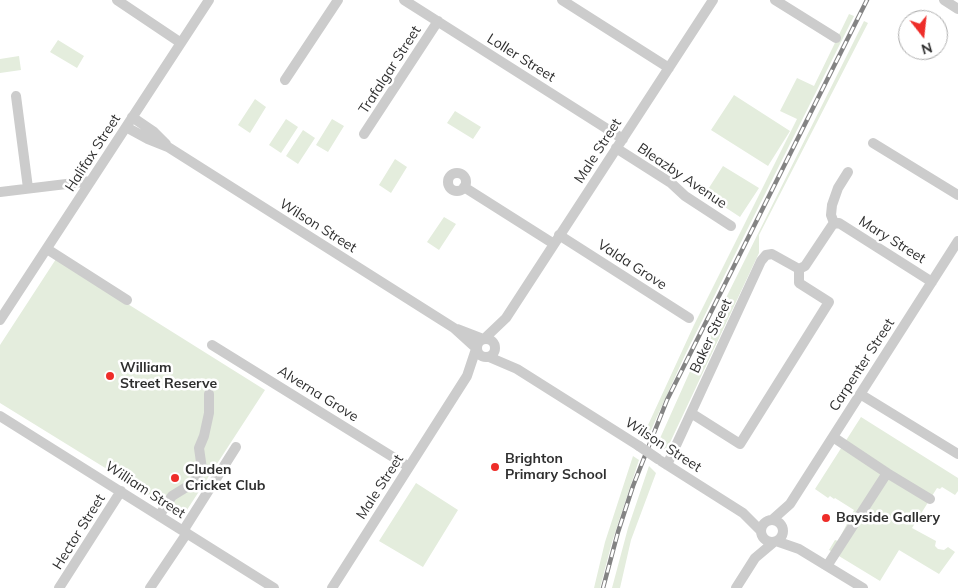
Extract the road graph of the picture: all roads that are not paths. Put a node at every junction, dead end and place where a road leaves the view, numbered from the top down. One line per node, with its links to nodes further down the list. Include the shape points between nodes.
1 (117, 0): 12 (street)
2 (209, 0): 12 (street, Halifax Street)
3 (338, 0): 14 (street)
4 (404, 0): 10 (street, Loller Street)
5 (562, 0): 13 (street)
6 (713, 0): 13 (street, Male Street)
7 (774, 0): 11 (street)
8 (944, 0): 9 (street)
9 (958, 8)
10 (438, 21): 18 (street, Trafalgar Street); 19 (street, Loller Street)
11 (836, 38)
12 (181, 43): 16 (street, Halifax Street)
13 (669, 68): 19 (street, Male Street)
14 (284, 80)
15 (16, 96): 26 (street)
16 (132, 118): 17 (street, Halifax Street); 21 (street, Wilson Street, via 154,132)
17 (126, 127): 21 (street, Wilson Street); 24 (street, Halifax Street)
18 (364, 134)
19 (623, 139): 22 (street, Male Street)
20 (873, 143): 28 (street)
21 (168, 147): 40 (street, Wilson Street)
22 (616, 148): 30 (street, Bleazby Avenue); 31 (street, Male Street)
23 (848, 172): 29 (street, via 832,205)
24 (91, 180): 26 (street); 33 (street, Halifax Street)
25 (464, 187): 31 (street, Valda Grove)
26 (28, 188): 27 (street)
27 (0, 192)
28 (958, 195)
29 (834, 223): 34 (street, via 805,266); 35 (street, Mary Street, via 841,224)
30 (731, 226)
31 (557, 240): 38 (street, Male Street); 39 (street, Valda Grove)
32 (958, 242): 35 (street, Carpenter Street)
33 (47, 249): 36 (street); 37 (street, Halifax Street)
34 (799, 269): 48 (street, Baker Street, via 772,254 761,261); 48 (street, via 799,283 829,302 740,444)
35 (932, 282): 47 (street, Carpenter Street)
36 (127, 300)
37 (2, 314)
38 (506, 318): 41 (street, Male Street); 44 (street, Male Street)
39 (689, 318)
40 (454, 328): 41 (street, Wilson Street); 43 (street, Wilson Street)
41 (484, 338): 43 (street); 44 (street, via 492,340)
42 (212, 345): 54 (street, Alverna Grove)
43 (476, 348): 44 (street, via 481,356); 45 (street, Male Street)
44 (492, 352): 45 (street, Male Street); 53 (street, Wilson Street, bridge)
45 (467, 376): 54 (street, Male Street)
46 (209, 394): 60 (street, via 209,413 199,448 202,469 193,483 172,496)
47 (860, 394): 50 (street, Carpenter Street); 52 (street)
48 (691, 412): 53 (street, Baker Street)
49 (0, 416): 56 (street, William Street)
50 (833, 437): 55 (street); 58 (street, Carpenter Street)
51 (236, 447): 63 (street)
52 (958, 454)
53 (663, 462): 59 (street, Wilson Street)
54 (409, 467): 72 (street, Male Street)
55 (887, 473): 57 (street); 68 (street)
56 (121, 491): 60 (street, William Street); 69 (street, Hector Street)
57 (930, 499)
58 (790, 504): 61 (street, Carpenter Street); 62 (street, Carpenter Street)
59 (743, 513): 61 (street, Wilson Street); 64 (street, Wilson Street)
60 (159, 516): 63 (street, William Street)
61 (770, 520): 62 (street, via 779,522); 64 (street, via 763,525)
62 (783, 529): 65 (street, via 781,537); 66 (street)
63 (185, 532): 70 (street); 71 (street, William Street)
64 (762, 533): 65 (street, via 767,540); 67 (street)
65 (775, 541): 66 (street); 67 (street)
66 (799, 549): 68 (street)
67 (755, 558): 73 (street)
68 (827, 566): 74 (street)
69 (60, 588)
70 (150, 588)
71 (274, 588)
72 (332, 588)
73 (736, 588)
74 (863, 588)

